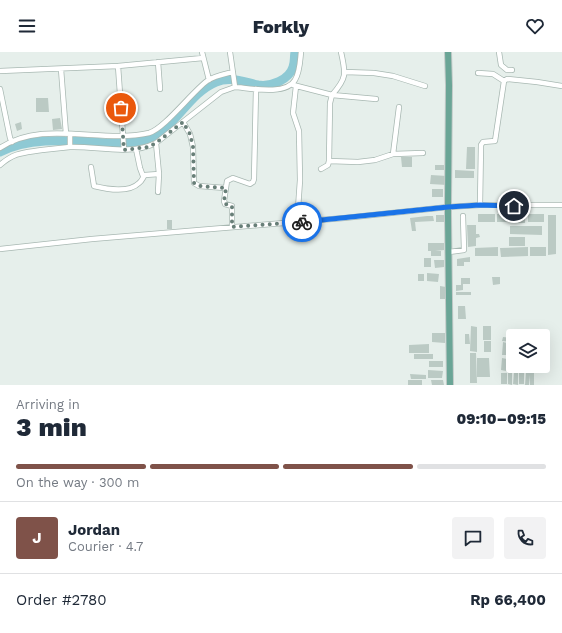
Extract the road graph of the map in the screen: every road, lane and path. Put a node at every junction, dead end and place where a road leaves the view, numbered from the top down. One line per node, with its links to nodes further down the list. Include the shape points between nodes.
1 (202, 52): 7 (street)
2 (230, 52): 15 (street)
3 (301, 52): 19 (street)
4 (341, 52): 13 (street)
5 (448, 52): 52 (main road, bridge)
6 (499, 52): 11 (street, via 501,65 507,70)
7 (203, 58): 8 (street); 16 (street)
8 (158, 62): 9 (street); 23 (street)
9 (118, 66): 10 (street); 31 (street)
10 (62, 69): 12 (street); 29 (street)
11 (512, 70)
12 (0, 71)
13 (345, 72): 20 (street, via 393,76); 25 (street, via 342,82)
14 (478, 72): 17 (street, via 493,74)
15 (233, 74): 16 (street); 18 (street)
16 (209, 80): 31 (street, via 158,129)
17 (504, 81): 21 (street, via 507,79); 46 (street, via 495,141 483,142 481,145)
18 (234, 84): 24 (street); 28 (street)
19 (294, 85): 24 (street, via 275,90); 25 (street); 49 (street, via 293,113 299,131 300,180)
20 (425, 86)
21 (562, 86)
22 (0, 89): 30 (street)
23 (160, 89)
24 (256, 89): 44 (street, via 254,179 250,184 230,178)
25 (332, 95): 26 (street); 38 (street)
26 (376, 99)
27 (399, 106): 37 (street)
28 (183, 122): 32 (street); 44 (street, via 190,134 193,147 194,183 199,186)
29 (68, 134): 30 (street, via 31,136); 31 (street); 33 (street)
30 (12, 142): 34 (street)
31 (124, 143): 33 (street); 35 (street)
32 (156, 143): 35 (street); 42 (street)
33 (70, 147): 39 (street, via 20,153)
34 (0, 148)
35 (136, 149): 43 (street)
36 (423, 152): 37 (street)
37 (393, 154): 38 (street, via 364,162)
38 (329, 161): 41 (street, via 328,165)
39 (0, 165)
40 (92, 167): 43 (street, via 94,185 102,188 125,189 138,184)
41 (321, 168)
42 (159, 174): 43 (street); 45 (street)
43 (143, 176)
44 (226, 188): 50 (street, via 224,201 225,204 232,206)
45 (158, 192)
46 (480, 205): 47 (street); 49 (street)
47 (562, 205)
48 (463, 216): 52 (street, via 464,250)
49 (297, 222): 50 (street)
50 (232, 227): 51 (street)
51 (0, 249)
52 (449, 252): 53 (main road)
53 (450, 385)

